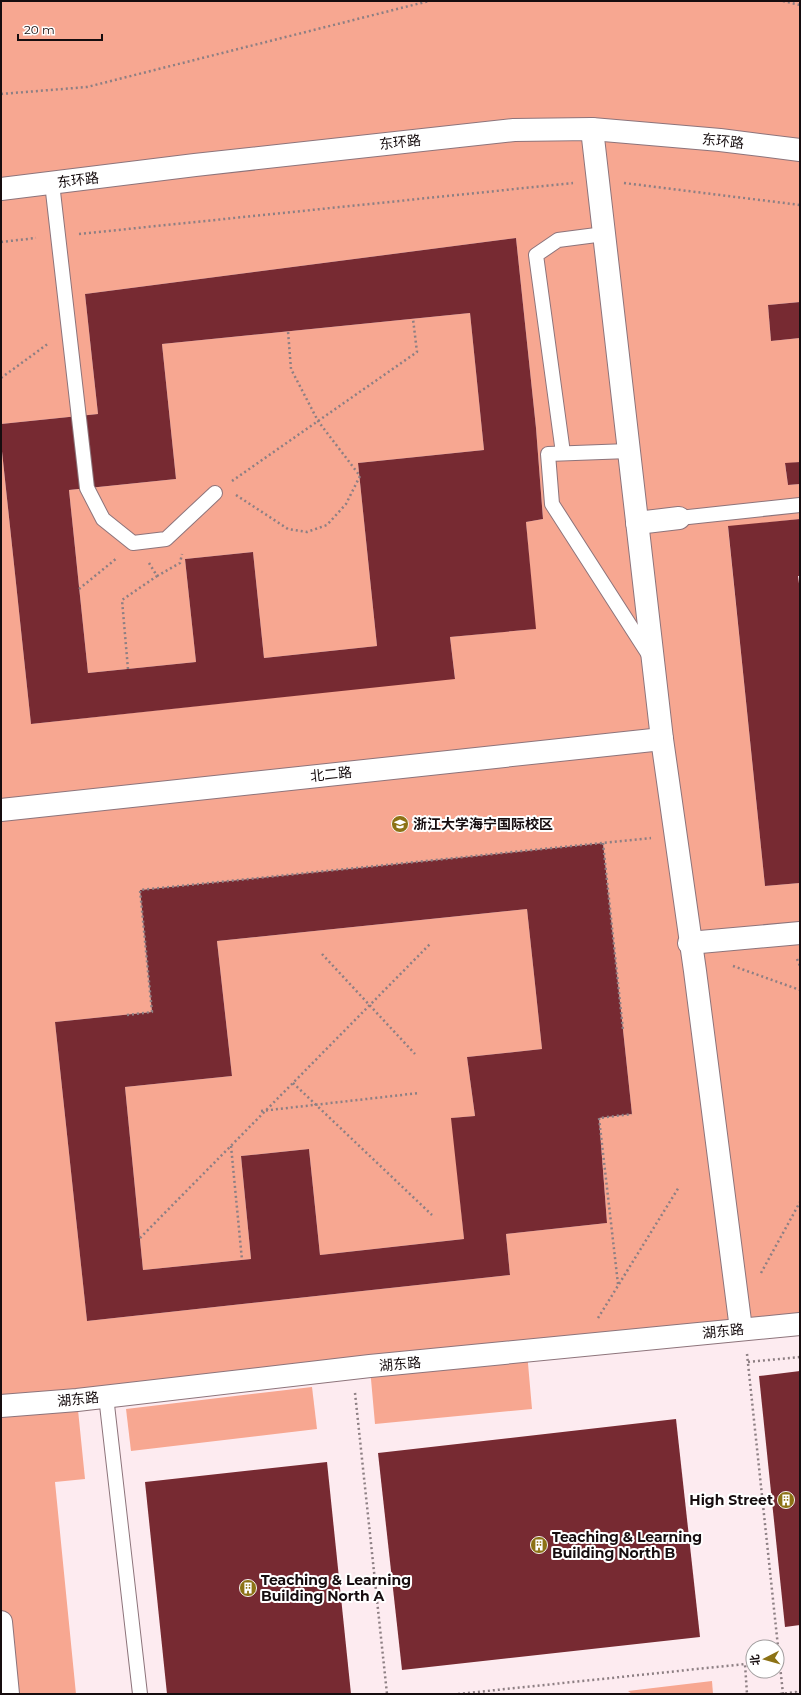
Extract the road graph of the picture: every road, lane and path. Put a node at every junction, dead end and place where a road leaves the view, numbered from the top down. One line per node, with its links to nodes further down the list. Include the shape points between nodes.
1 (429, 1): 4 (path, via 87,87)
2 (782, 1): 3 (path)
3 (800, 5)
4 (1, 94)
5 (592, 129): 6 (street, 东环路); 7 (street); 8 (street, 东环路, via 514,130)
6 (800, 150)
7 (597, 180): 10 (path); 11 (street); 12 (path)
8 (52, 183): 9 (street, 东环路); 12 (lane)
9 (1, 189)
10 (800, 205)
11 (604, 234): 19 (street); 20 (lane, via 558,240 536,255)
12 (59, 236): 13 (path); 15 (lane)
13 (1, 242)
14 (414, 318): 18 (path, via 417,352)
15 (69, 328): 17 (path); 25 (lane, via 87,488 103,519 133,543)
16 (288, 331): 18 (path, via 291,368)
17 (1, 378)
18 (318, 421): 21 (path); 21 (path, via 360,476 346,504 327,525 307,532 288,529)
19 (629, 451): 20 (lane); 24 (street)
20 (563, 453): 27 (lane, via 548,454 552,504)
21 (219, 490): 25 (lane, via 166,539)
22 (800, 505): 23 (lane)
23 (679, 518): 24 (street)
24 (637, 523): 27 (street)
25 (137, 542): 26 (path); 28 (path, via 157,576 122,600)
26 (79, 589)
27 (653, 660): 29 (street)
28 (128, 669)
29 (662, 739): 30 (street, 北二路); 31 (street)
30 (1, 810)
31 (675, 835): 32 (path); 35 (street)
32 (603, 843): 39 (path, via 140,890 152,1012); 40 (path)
33 (800, 933): 35 (street)
34 (431, 943): 42 (path)
35 (689, 944): 55 (street, via 695,971)
36 (322, 954): 41 (path)
37 (728, 964): 38 (path)
38 (800, 990)
39 (127, 1015)
40 (623, 1030)
41 (415, 1054)
42 (293, 1083): 46 (path); 49 (path)
43 (419, 1093): 44 (path)
44 (260, 1111)
45 (632, 1114): 53 (path, via 599,1118)
46 (231, 1145): 50 (path); 51 (path)
47 (679, 1187): 53 (path)
48 (800, 1202): 52 (path)
49 (432, 1215)
50 (140, 1238)
51 (242, 1260)
52 (759, 1275)
53 (618, 1284): 56 (path)
54 (800, 1324): 55 (street, 湖东路)
55 (741, 1329): 56 (street, 湖东路); 58 (path)
56 (582, 1346): 59 (street, 湖东路)
57 (800, 1357): 58 (path)
58 (748, 1362): 68 (path)
59 (353, 1368): 60 (street, 湖东路); 65 (path)
60 (106, 1396): 61 (street, 湖东路); 64 (lane)
61 (1, 1406)
62 (1, 1622): 63 (street)
63 (8, 1694)
64 (140, 1694)
65 (387, 1694)
66 (458, 1694): 67 (path, via 745,1664)
67 (747, 1694)
68 (782, 1694): 69 (path)
69 (797, 1694)

